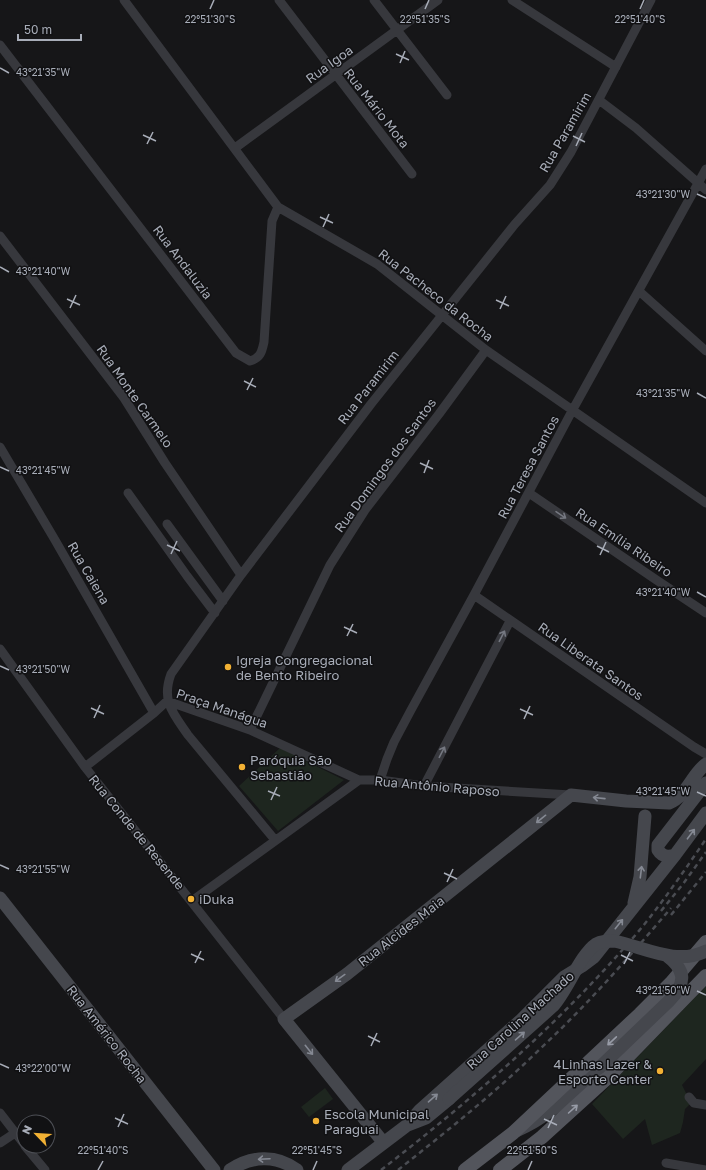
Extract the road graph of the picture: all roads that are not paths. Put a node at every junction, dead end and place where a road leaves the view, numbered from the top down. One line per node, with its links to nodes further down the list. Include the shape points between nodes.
1 (124, 0): 13 (street, Rua Pacheco da Rocha)
2 (279, 0): 10 (street, Rua Mário Mota)
3 (374, 0): 7 (street)
4 (438, 0): 7 (street, Rua Igoa)
5 (512, 0): 9 (street)
6 (651, 0): 9 (street, Rua Paramirim)
7 (397, 30): 10 (street, Rua Igoa); 11 (street)
8 (0, 45): 18 (street, Rua Andaluzia, via 236,353 250,361 260,356 264,342 272,221)
9 (616, 67): 12 (street, Rua Paramirim)
10 (335, 75): 13 (street, Rua Igoa); 15 (street, Rua Mário Mota)
11 (447, 96)
12 (599, 100): 16 (street, via 636,128); 21 (street, Rua Paramirim, via 550,185)
13 (235, 148): 18 (street, Rua Pacheco da Rocha)
14 (706, 169): 16 (street, Rua Teresa Santos)
15 (412, 174)
16 (699, 184): 17 (street); 20 (street, Rua Teresa Santos)
17 (706, 190)
18 (278, 207): 21 (street, Rua Pacheco da Rocha, via 377,264)
19 (0, 236): 30 (street, Rua Monte Carmelo, via 124,398)
20 (639, 291): 23 (street); 24 (street, Rua Teresa Santos)
21 (441, 315): 22 (street, Rua Pacheco da Rocha); 30 (street, Rua Paramirim)
22 (486, 350): 24 (street, Rua Pacheco da Rocha); 39 (street, Rua Domingos dos Santos, via 365,510 330,565)
23 (706, 351)
24 (572, 411): 27 (street, Rua Teresa Santos); 28 (street, Rua Pacheco da Rocha)
25 (0, 447): 38 (street, Rua Caiena)
26 (128, 493): 33 (street)
27 (529, 493): 31 (street, Rua Teresa Santos); 34 (street, Rua Emília Ribeiro, one-way to 34)
28 (706, 503)
29 (167, 524): 32 (street)
30 (242, 575): 32 (street, Rua Paramirim)
31 (474, 595): 35 (street, Rua Liberata Santos); 45 (street, Rua Teresa Santos, via 394,742)
32 (223, 601): 33 (street, Rua Paramirim)
33 (215, 613): 37 (street, Rua Paramirim, via 171,674 167,684)
34 (706, 613)
35 (510, 621): 40 (street, Rua Liberata Santos); 47 (street, one-way to 35)
36 (0, 650): 43 (street, Rua Conde de Resende)
37 (167, 701): 38 (street); 39 (street, Praça Manágua); 53 (street, Praça Manágua, via 188,735)
38 (154, 713): 43 (street)
39 (250, 730): 44 (street, Praça Manágua)
40 (694, 747): 41 (street, Rua Liberata Santos); 42 (street)
41 (706, 754)
42 (703, 766): 49 (main road, Rua Antônio Raposo, via 680,796 672,802)
43 (85, 767): 56 (street, Rua Conde de Resende)
44 (359, 780): 45 (street, Rua Antônio Raposo); 53 (street, Rua Antônio Raposo)
45 (380, 780): 47 (street, Rua Antônio Raposo)
46 (706, 782): 52 (main road)
47 (424, 786): 48 (street, Rua Antônio Raposo)
48 (571, 795): 49 (main road, Rua Antônio Raposo, one-way to 48); 63 (main road, Rua Alcides Maia, one-way to 63, via 353,969)
49 (626, 801): 51 (main road, Rua Antônio Raposo, via 640,809)
50 (706, 813): 54 (main road, Rua Carolina Machado, one-way to 50)
51 (645, 816): 52 (main road, Rua Antônio Raposo, via 656,834 660,836); 57 (main road, one-way to 51, via 639,884)
52 (667, 832): 54 (main road, via 658,845 659,852 666,856)
53 (275, 840): 56 (street, Rua Antônio Raposo)
54 (675, 855): 57 (main road, Rua Carolina Machado)
55 (0, 898): 76 (main road, Rua Américo Rocha)
56 (192, 901): 63 (street, Rua Conde de Resende)
57 (631, 910): 68 (main road, Rua Carolina Machado, one-way to 57, via 420,1110 521,1020 564,976 594,958)
58 (706, 942): 62 (main road)
59 (706, 952): 60 (main road, bridge, via 686,957)
60 (666, 955): 68 (main road, one-way to 60, bridge, via 426,1118 553,1006 586,954 595,945 604,941 614,941); 70 (main road, bridge, via 681,971 682,981 674,996 552,1112)
61 (706, 976): 64 (main road)
62 (640, 1014): 64 (main road, via 653,1016); 70 (main road, one-way to 70)
63 (284, 1019): 71 (main road, Rua Conde de Resende, one-way to 71)
64 (657, 1028): 81 (main road, one-way to 64, via 542,1137)
65 (689, 1097): 66 (street, via 694,1103)
66 (706, 1105)
67 (0, 1113): 69 (street)
68 (406, 1126): 71 (main road, Rua Carolina Machado)
69 (14, 1133): 72 (street)
70 (513, 1133): 80 (main road)
71 (383, 1142): 79 (main road, Rua Carolina Machado)
72 (0, 1143)
73 (32, 1154): 75 (street)
74 (666, 1163): 82 (street)
75 (44, 1170)
76 (214, 1170)
77 (230, 1170): 78 (main road, one-way to 77, via 271,1159 252,1160)
78 (297, 1170)
79 (348, 1170)
80 (465, 1170)
81 (500, 1170)
82 (706, 1170)

